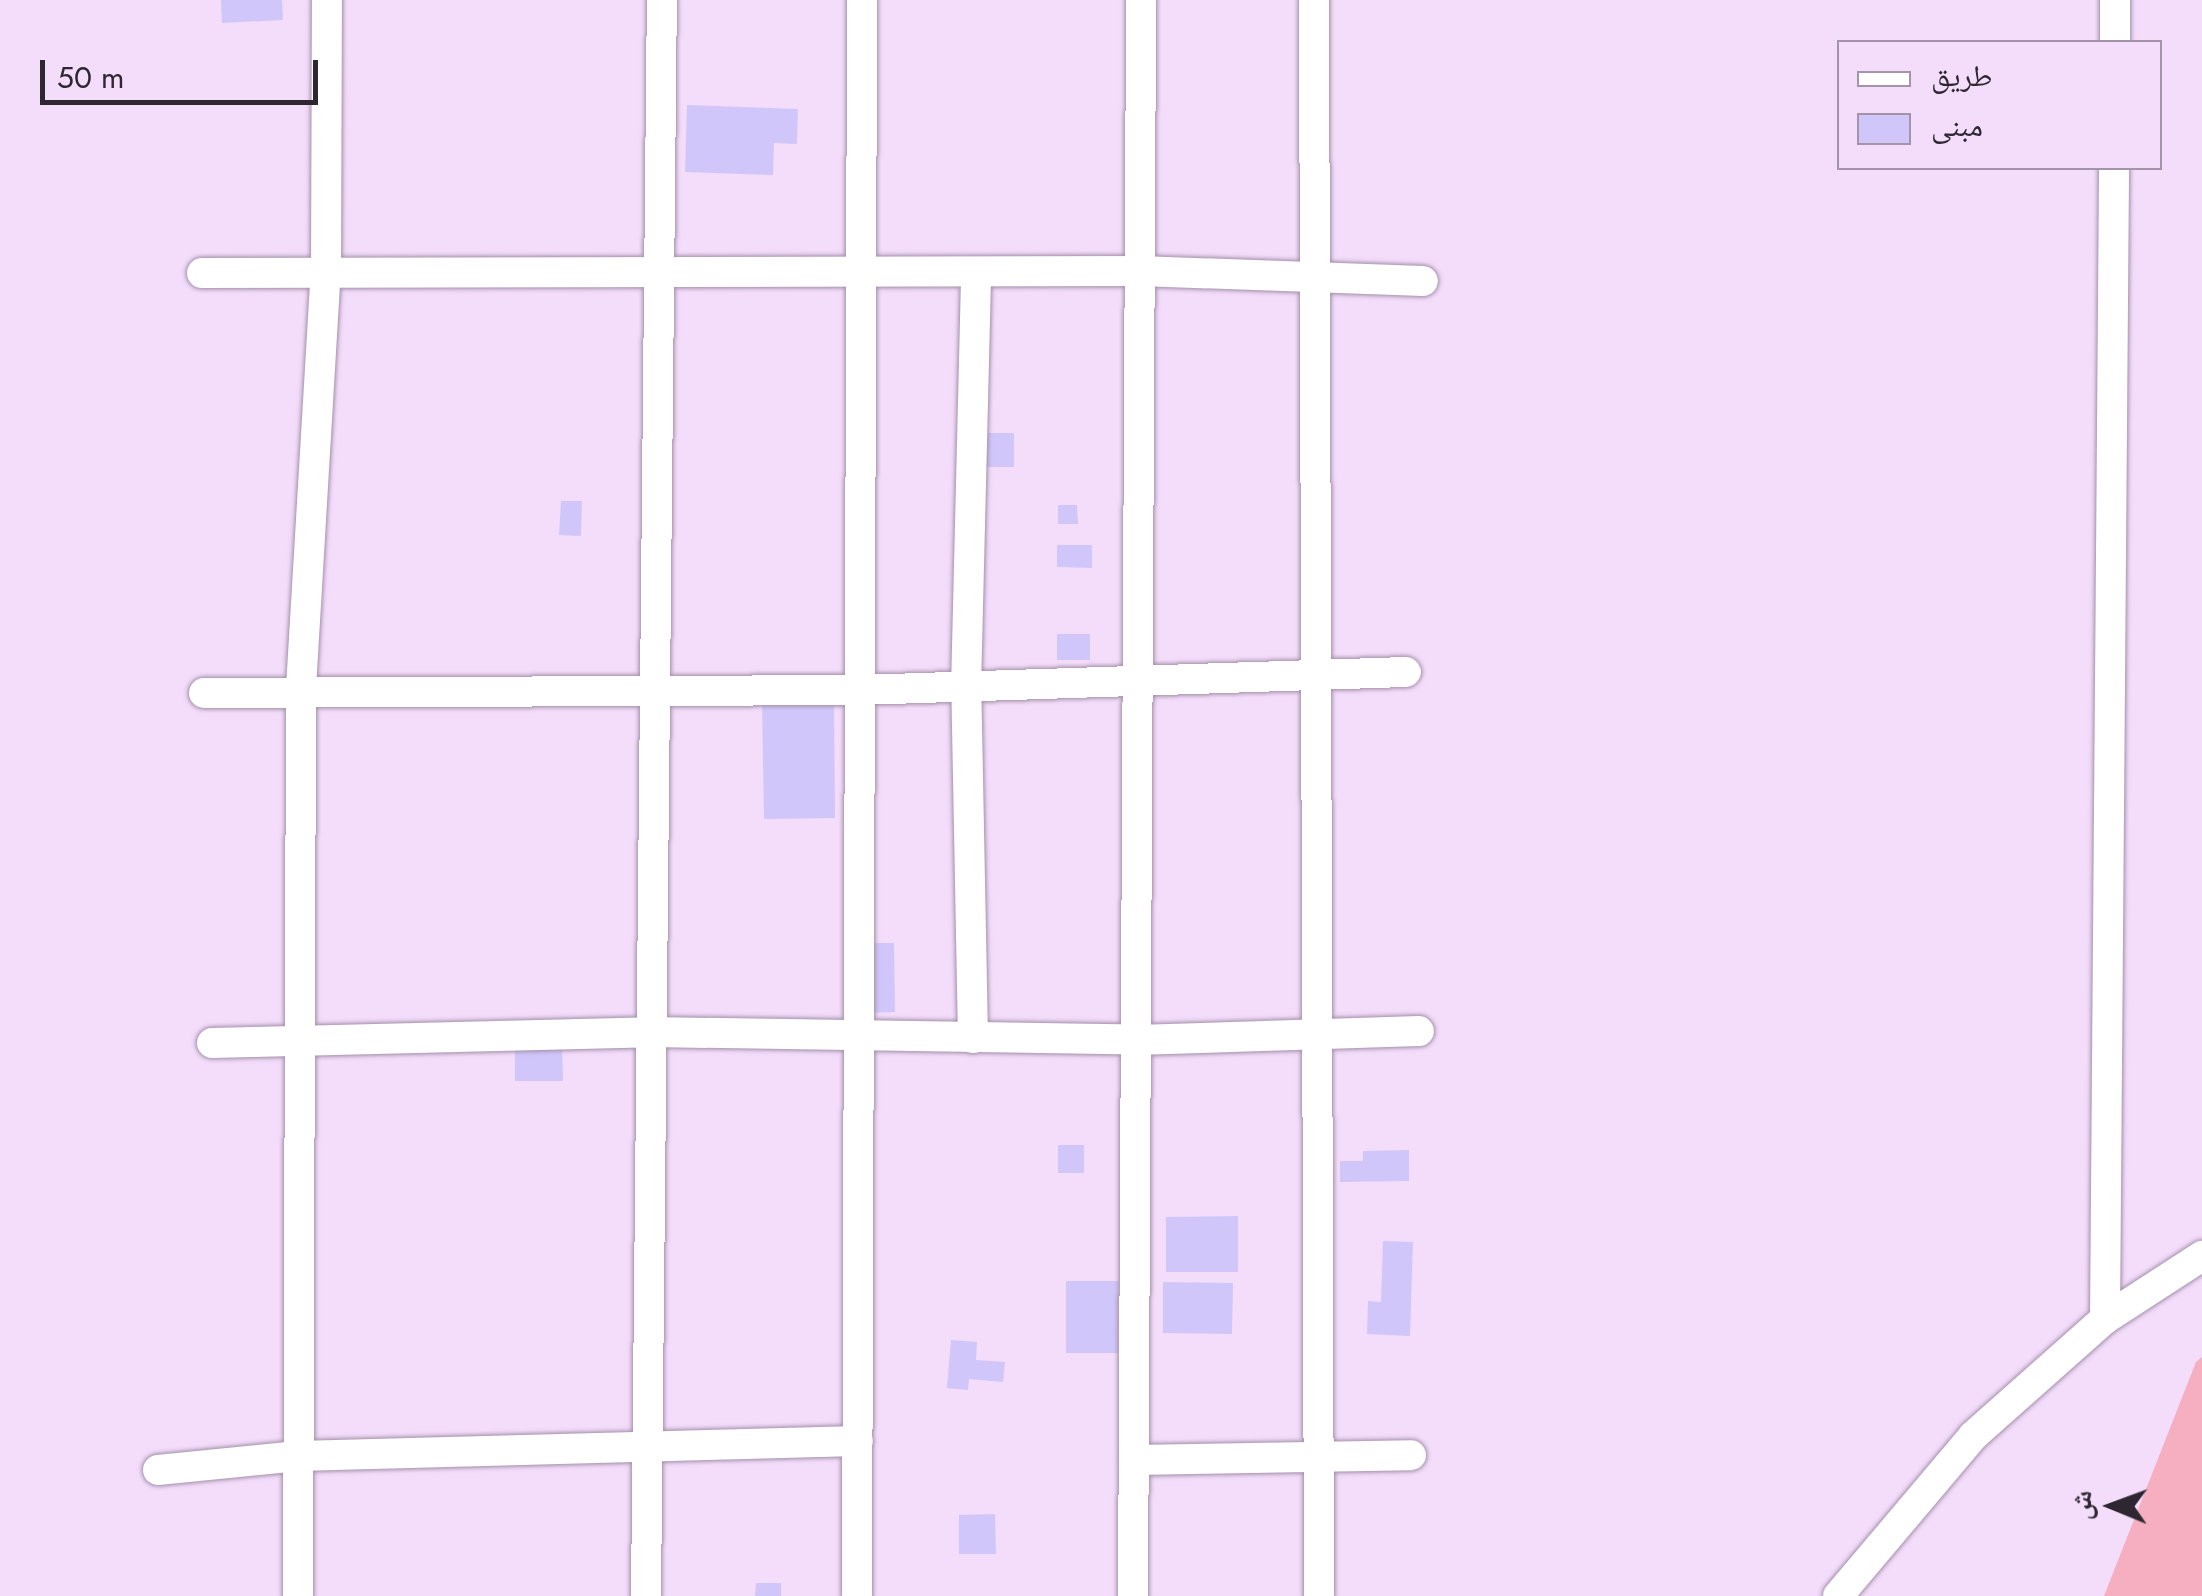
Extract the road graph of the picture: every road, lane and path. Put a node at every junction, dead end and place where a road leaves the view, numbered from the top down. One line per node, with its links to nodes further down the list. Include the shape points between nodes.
1 (327, 0): 9 (street)
2 (662, 0): 13 (street)
3 (862, 0): 12 (street)
4 (1141, 0): 10 (street)
5 (1314, 0): 15 (street)
6 (2115, 0): 7 (street)
7 (2115, 40)
8 (2114, 170): 34 (street)
9 (326, 270): 11 (street); 13 (street); 21 (street)
10 (1139, 271): 14 (street); 15 (street); 19 (street)
11 (202, 274)
12 (862, 274): 13 (street); 14 (street); 23 (street)
13 (660, 276): 20 (street)
14 (976, 276): 22 (street)
15 (1315, 279): 16 (street); 18 (street)
16 (1422, 281)
17 (1406, 672): 18 (street)
18 (1316, 679): 19 (street); 25 (street)
19 (1137, 684): 22 (street); 31 (street)
20 (655, 686): 21 (street); 23 (street); 27 (street)
21 (301, 688): 24 (street); 30 (street)
22 (966, 688): 23 (street); 29 (street)
23 (860, 690): 28 (street)
24 (204, 693)
25 (1317, 1030): 26 (street); 31 (street); 39 (street)
26 (1419, 1031)
27 (651, 1032): 28 (street); 30 (street); 36 (street)
28 (859, 1035): 29 (street); 35 (street)
29 (973, 1038): 31 (street)
30 (300, 1040): 32 (street); 37 (street)
31 (1136, 1040): 40 (street)
32 (212, 1043)
33 (2202, 1256): 34 (street)
34 (2105, 1319): 47 (street, via 1973,1436)
35 (858, 1441): 36 (street); 44 (street)
36 (647, 1448): 37 (street); 43 (street)
37 (298, 1456): 41 (street); 42 (street)
38 (1411, 1456): 39 (street)
39 (1318, 1458): 40 (street); 46 (street)
40 (1134, 1460): 45 (street)
41 (158, 1470)
42 (298, 1596)
43 (646, 1596)
44 (857, 1596)
45 (1134, 1596)
46 (1319, 1596)
47 (1838, 1596)

